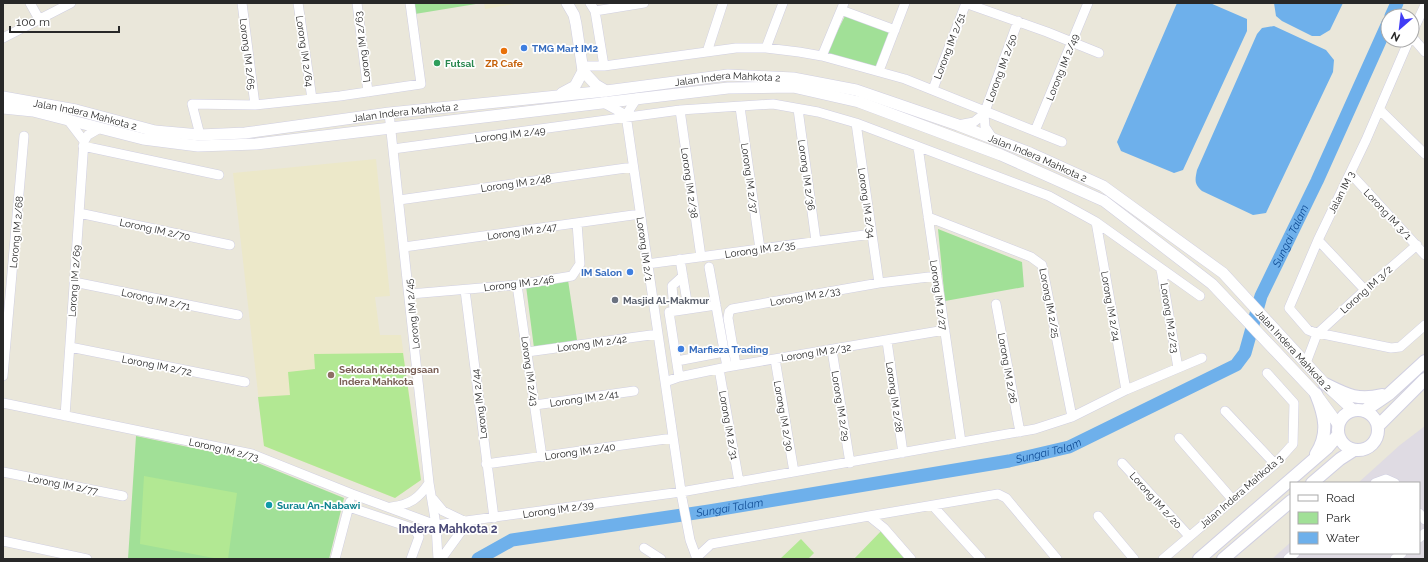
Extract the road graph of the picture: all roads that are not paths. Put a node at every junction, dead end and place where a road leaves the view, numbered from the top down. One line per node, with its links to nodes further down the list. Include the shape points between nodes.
1 (30, 3): 18 (street)
2 (71, 3): 18 (street)
3 (242, 3): 41 (street, Lorong IM 2/65)
4 (298, 3): 39 (street, Lorong IM 2/64)
5 (357, 3): 35 (street, Lorong IM 2/63)
6 (410, 3): 35 (street, via 421,84)
7 (567, 3): 29 (street, via 574,15)
8 (644, 3): 16 (street)
9 (723, 3): 25 (street)
10 (784, 3): 23 (street)
11 (905, 3): 20 (street)
12 (965, 3): 19 (street); 33 (street, Lorong IM 2/51)
13 (1088, 3): 22 (street, Lorong IM 2/49)
14 (1425, 5): 17 (street)
15 (843, 6): 20 (street); 27 (street)
16 (592, 7): 28 (street)
17 (1420, 16)
18 (39, 19): 21 (street)
19 (1018, 21): 22 (street); 47 (street, Lorong IM 2/50)
20 (895, 30): 30 (street)
21 (3, 38)
22 (1072, 41): 26 (street); 55 (street, Lorong IM 2/49)
23 (766, 48): 25 (street, via 736,48); 27 (street)
24 (1406, 48): 46 (street, Jalan IM 3)
25 (707, 52): 28 (street)
26 (1099, 54)
27 (822, 56): 30 (street)
28 (604, 66): 29 (street)
29 (583, 69): 34 (street, via 596,86); 36 (street, via 575,86)
30 (879, 71): 33 (street)
31 (728, 75): 32 (street); 34 (street, Jalan Indera Mahkota 2); 52 (street, Jalan Indera Mahkota 2, via 764,75 822,82 856,90)
32 (728, 88): 38 (street, Jalan Indera Mahkota 2); 125 (street, Jalan Indera Mahkota 2, via 794,87 859,102 1001,155 1104,201 1212,284)
33 (933, 89): 47 (street)
34 (606, 91): 36 (street, Jalan Indera Mahkota 2)
35 (368, 92): 39 (street)
36 (558, 95): 48 (street, Jalan Indera Mahkota 2)
37 (3, 97): 56 (street, Jalan Indera Mahkota 2, via 76,110 155,131)
38 (637, 98): 40 (street, Jalan Indera Mahkota 2); 49 (street)
39 (312, 99): 41 (street)
40 (602, 102): 49 (street); 53 (street, Jalan Indera Mahkota 2)
41 (254, 104): 56 (street, via 192,104)
42 (740, 107): 44 (street, Lorong IM 2/49, via 773,104); 45 (street, Lorong IM 2/49); 79 (street, Lorong IM 2/37)
43 (3, 108): 50 (street, Jalan Indera Mahkota 2, via 34,111)
44 (798, 109): 51 (street, Lorong IM 2/49, via 836,116); 75 (street, Lorong IM 2/36)
45 (680, 110): 49 (street, Lorong IM 2/49); 81 (street, Lorong IM 2/38)
46 (1380, 110): 63 (street); 65 (street, Jalan IM 3)
47 (985, 112): 52 (street, via 974,122); 55 (street); 58 (street, via 985,127)
48 (389, 113): 53 (street, Lorong IM 2/45); 56 (street, Jalan Indera Mahkota 2, via 244,133)
49 (626, 116): 62 (street, Lorong IM 2/49); 64 (street, Lorong IM 2/1)
50 (68, 120): 54 (street, Jalan Indera Mahkota 2); 60 (street)
51 (856, 123): 61 (street, Lorong IM 2/49); 73 (street, Lorong IM 2/34)
52 (958, 125): 58 (street, Jalan Indera Mahkota 2)
53 (391, 127): 54 (street, Jalan Indera Mahkota 2, via 225,146 198,146 143,138); 62 (street, Lorong IM 2/45)
54 (100, 128): 60 (street, via 88,135)
55 (1035, 131): 59 (street)
56 (200, 135)
57 (24, 136): 117 (street, Lorong IM 2/68)
58 (993, 139): 113 (street, Jalan Indera Mahkota 2, via 1103,186 1223,273)
59 (1062, 142)
60 (84, 144): 66 (street); 68 (street, Lorong IM 2/69)
61 (918, 147): 70 (street, Lorong IM 2/27); 71 (street, Lorong IM 2/49, via 1049,196)
62 (393, 149): 67 (street, Lorong IM 2/45)
63 (1425, 154)
64 (633, 167): 67 (street, Lorong IM 2/48); 69 (street, Lorong IM 2/1)
65 (1351, 174): 74 (street, Jalan IM 3); 77 (street, Lorong IM 3/1)
66 (219, 175)
67 (399, 200): 78 (street, Lorong IM 2/45)
68 (79, 213): 76 (street, Lorong IM 2/70); 88 (street, Lorong IM 2/69)
69 (640, 214): 72 (street, Lorong IM 2/47); 83 (street, Lorong IM 2/1)
70 (928, 217): 87 (street, Lorong IM 2/27); 132 (street, Lorong IM 2/25, via 1031,257 1042,265)
71 (1096, 222): 85 (street, Lorong IM 2/49); 123 (street, Lorong IM 2/24)
72 (577, 223): 78 (street, Lorong IM 2/47); 90 (street, Lorong IM 2/46, via 580,264 572,276)
73 (872, 234): 75 (street, Lorong IM 2/35); 89 (street, Lorong IM 2/34)
74 (1318, 240): 92 (street); 103 (street, Jalan IM 3, via 1289,308 1308,330)
75 (816, 241): 79 (street, Lorong IM 2/35)
76 (230, 245)
77 (1416, 245): 80 (street, Lorong IM 3/1); 92 (street, Lorong IM 3/2)
78 (404, 247): 93 (street, Lorong IM 2/45)
79 (760, 248): 81 (street, Lorong IM 2/35)
80 (1425, 254)
81 (701, 257): 82 (street, Lorong IM 2/35)
82 (680, 259): 83 (street, Lorong IM 2/35); 86 (street)
83 (647, 264): 102 (street, Lorong IM 2/1)
84 (710, 267): 96 (street)
85 (1161, 269): 94 (street, Lorong IM 2/49); 115 (street, Lorong IM 2/23)
86 (683, 276): 97 (street); 98 (street, via 672,286)
87 (937, 276): 89 (street, Lorong IM 2/33); 101 (street, Lorong IM 2/27)
88 (74, 282): 99 (street, Lorong IM 2/71); 105 (street, Lorong IM 2/69)
89 (879, 284): 114 (street, Lorong IM 2/33, via 732,309 728,318)
90 (517, 285): 91 (street, Lorong IM 2/46); 107 (street, Lorong IM 2/43)
91 (465, 290): 93 (street, Lorong IM 2/46); 145 (street, Lorong IM 2/44)
92 (1365, 290): 103 (street, Lorong IM 3/2)
93 (410, 294): 153 (street, Lorong IM 2/45)
94 (1200, 296)
95 (996, 304): 135 (street, Lorong IM 2/26)
96 (716, 305): 97 (street); 108 (street)
97 (688, 308): 98 (street)
98 (674, 310): 111 (street, via 669,313)
99 (238, 315)
100 (1425, 325): 103 (street, via 1396,348)
101 (944, 330): 104 (street, Lorong IM 2/32); 138 (street, Lorong IM 2/27)
102 (658, 334): 107 (street, Lorong IM 2/42); 121 (street, Lorong IM 2/1)
103 (1317, 334): 113 (street)
104 (887, 341): 106 (street, Lorong IM 2/32); 140 (street, Lorong IM 2/28)
105 (70, 347): 120 (street, Lorong IM 2/72); 131 (street, Lorong IM 2/69)
106 (832, 350): 110 (street, Lorong IM 2/32); 143 (street, Lorong IM 2/29)
107 (527, 352): 128 (street, Lorong IM 2/43)
108 (724, 352): 111 (street); 114 (street)
109 (1202, 358): 115 (street, Lorong IM 2/39)
110 (775, 359): 114 (street, Lorong IM 2/32); 148 (street, Lorong IM 2/30)
111 (677, 361): 118 (street)
112 (1425, 361): 126 (main road)
113 (1306, 363): 122 (street, Jalan Indera Mahkota 2)
114 (727, 367): 118 (street, Lorong IM 2/32); 149 (street, Lorong IM 2/31)
115 (1178, 368): 123 (street, Lorong IM 2/39)
116 (1267, 373): 146 (street, Jalan Indera Mahkota 3, via 1294,403 1293,444)
117 (3, 376)
118 (679, 377): 121 (street, Lorong IM 2/32)
119 (1425, 379): 133 (main road)
120 (245, 382)
121 (665, 382): 136 (street, Lorong IM 2/1)
122 (1325, 384): 126 (main road, via 1349,396 1363,398); 130 (street, Jalan Indera Mahkota 2)
123 (1126, 390): 132 (street, Lorong IM 2/39)
124 (634, 391): 128 (street, Lorong IM 2/41)
125 (1316, 394): 134 (street, Jalan Indera Mahkota 2); 142 (main road, via 1325,422 1325,436)
126 (1388, 394): 130 (main road)
127 (3, 403): 131 (street, Lorong IM 2/73)
128 (535, 405): 141 (street, Lorong IM 2/43)
129 (1225, 411): 146 (street)
130 (1359, 411): 133 (main road, via 1375,419); 134 (main road, via 1342,418)
131 (66, 416): 154 (street, Lorong IM 2/73, via 252,454)
132 (1072, 417): 135 (street, Lorong IM 2/39, via 1049,426)
133 (1378, 426): 139 (main road, via 1378,433 1372,445 1367,449)
134 (1338, 429): 139 (main road, via 1343,445); 142 (main road, via 1327,448)
135 (1020, 432): 138 (street, Lorong IM 2/39)
136 (673, 438): 141 (street, Lorong IM 2/40); 155 (street, Lorong IM 2/1)
137 (1180, 438): 158 (street)
138 (961, 442): 140 (street, Lorong IM 2/39)
139 (1354, 450): 150 (main road)
140 (903, 453): 143 (street, Lorong IM 2/39)
141 (542, 457): 145 (street, Lorong IM 2/40)
142 (1312, 460): 184 (main road)
143 (850, 462): 148 (street, Lorong IM 2/39)
144 (1122, 463): 168 (street, Lorong IM 2/20)
145 (486, 464): 165 (street, Lorong IM 2/44)
146 (1275, 464): 158 (street, Jalan Indera Mahkota 3)
147 (3, 472): 156 (street, Lorong IM 2/77)
148 (794, 472): 149 (street, Lorong IM 2/39)
149 (739, 482): 155 (street, Lorong IM 2/39)
150 (1313, 482)
151 (1378, 482): 152 (street, via 1386,479)
152 (1393, 482)
153 (429, 483): 157 (street, Lorong IM 2/45); 162 (street, via 423,492 408,504)
154 (352, 494): 161 (street); 162 (street, Lorong IM 2/73)
155 (681, 495): 165 (street, Lorong IM 2/39); 178 (street, Lorong IM 2/1, via 690,540)
156 (123, 496)
157 (432, 497): 166 (street, via 443,511); 167 (street, Lorong IM 2/45)
158 (1232, 499): 168 (street, Jalan Indera Mahkota 3)
159 (1290, 502): 185 (main road)
160 (933, 506): 163 (street); 180 (street); 181 (street, via 998,494 1006,498)
161 (349, 507): 174 (street); 175 (street, via 416,530 418,537)
162 (388, 507): 167 (street, Lorong IM 2/73)
163 (868, 516): 178 (street, via 711,544); 179 (street, via 884,528)
164 (1098, 516): 182 (street)
165 (494, 518): 166 (street, Lorong IM 2/39)
166 (468, 522): 167 (street, Lorong IM 2/39); 176 (street)
167 (436, 525): 176 (street, Lorong IM 2/45)
168 (1189, 536): 183 (street, Jalan Indera Mahkota 3)
169 (3, 541): 171 (street)
170 (644, 548): 177 (street)
171 (46, 550): 172 (street); 173 (street)
172 (42, 559)
173 (87, 559)
174 (335, 559)
175 (411, 559)
176 (439, 559)
177 (661, 559)
178 (697, 559)
179 (910, 559)
180 (981, 559)
181 (1057, 559)
182 (1134, 559)
183 (1163, 559)
184 (1199, 559)
185 (1223, 559)

